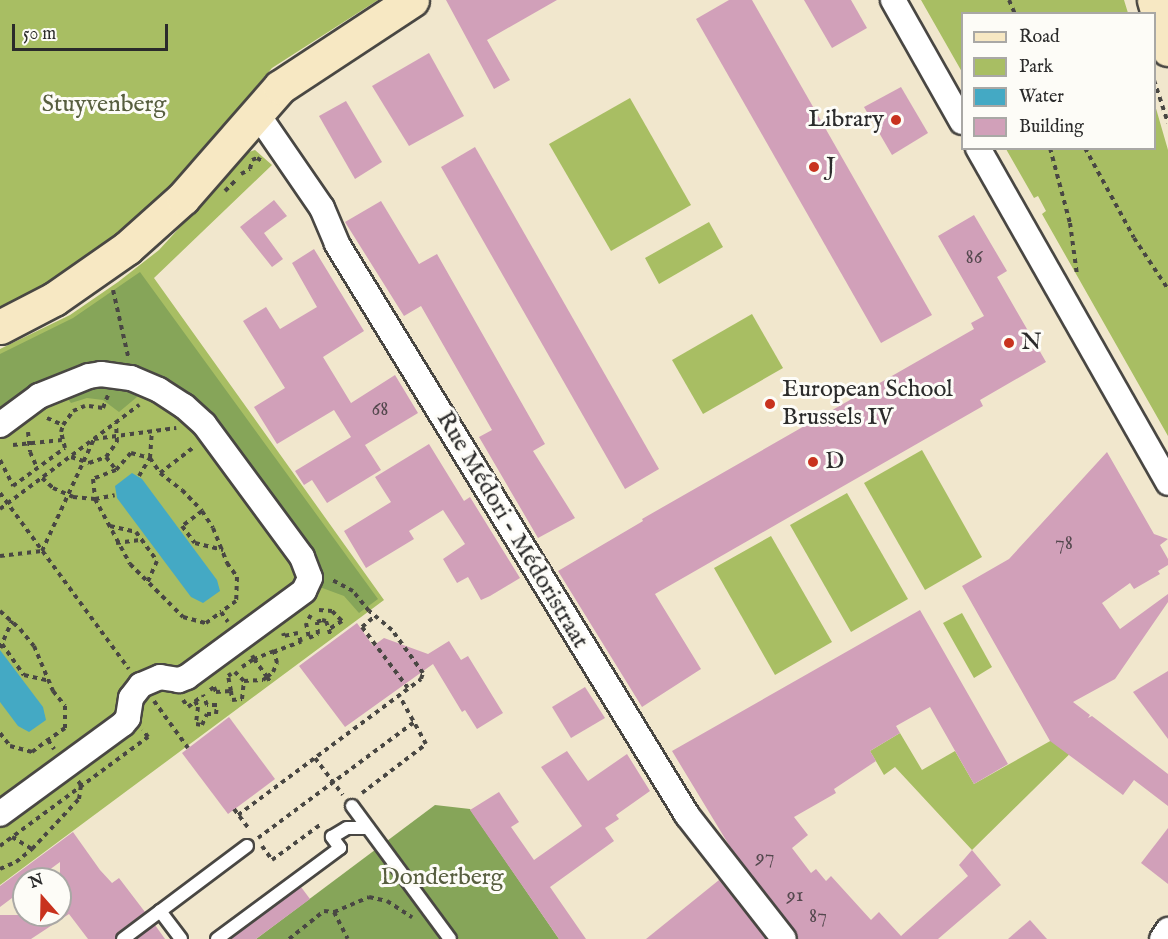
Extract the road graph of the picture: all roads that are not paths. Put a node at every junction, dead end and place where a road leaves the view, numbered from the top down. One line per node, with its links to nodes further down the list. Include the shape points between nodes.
1 (412, 0): 5 (street, via 288,81)
2 (893, 0): 6 (street)
3 (1154, 0): 4 (street)
4 (1168, 49)
5 (256, 112): 8 (street, via 183,198 134,243 70,289); 21 (street, Rue Médori - Médoristraat, via 322,208 337,244 687,815)
6 (961, 119)
7 (979, 150): 10 (street)
8 (0, 327)
9 (5, 435): 12 (street, via 39,396 72,382 101,374 131,378 159,390 184,406 208,429 302,557 314,590 304,591 187,677 160,677 141,685 131,698 128,718 123,724 67,765)
10 (1168, 483)
11 (350, 805): 13 (lane)
12 (3, 824)
13 (367, 828): 19 (lane, via 353,826 332,837 340,848); 20 (lane)
14 (247, 846): 15 (lane)
15 (160, 911): 17 (lane); 18 (lane)
16 (1168, 930): 22 (street)
17 (123, 939)
18 (181, 939)
19 (217, 939)
20 (450, 939)
21 (784, 939)
22 (1162, 939)

